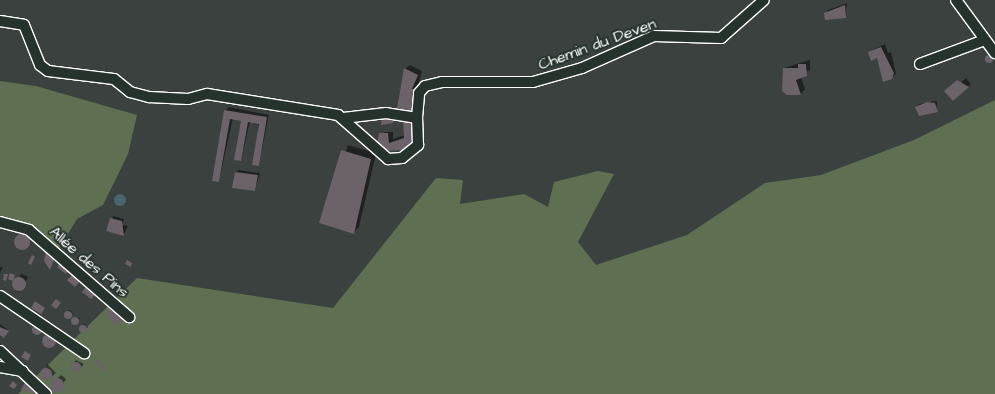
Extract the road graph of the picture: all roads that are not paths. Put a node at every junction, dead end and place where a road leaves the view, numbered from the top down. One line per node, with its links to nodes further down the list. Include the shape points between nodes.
1 (764, 0): 8 (street, Chemin du Deven, via 721,38 654,36 582,68 533,82 442,82 425,86 419,93)
2 (956, 0): 4 (street)
3 (0, 21): 7 (street, via 24,25 40,65 48,71 114,79 130,92 149,97 188,98 207,94 253,99)
4 (985, 40): 5 (street); 6 (street)
5 (995, 53)
6 (920, 64)
7 (343, 118): 8 (street, via 386,113); 8 (street, via 378,155 388,159 402,158 418,145)
8 (417, 118)
9 (0, 222): 11 (street, Allée des Pins, via 29,230)
10 (0, 296): 13 (street)
11 (129, 316)
12 (0, 351): 15 (street)
13 (84, 353)
14 (0, 367): 15 (street)
15 (24, 371): 16 (street)
16 (46, 394)

